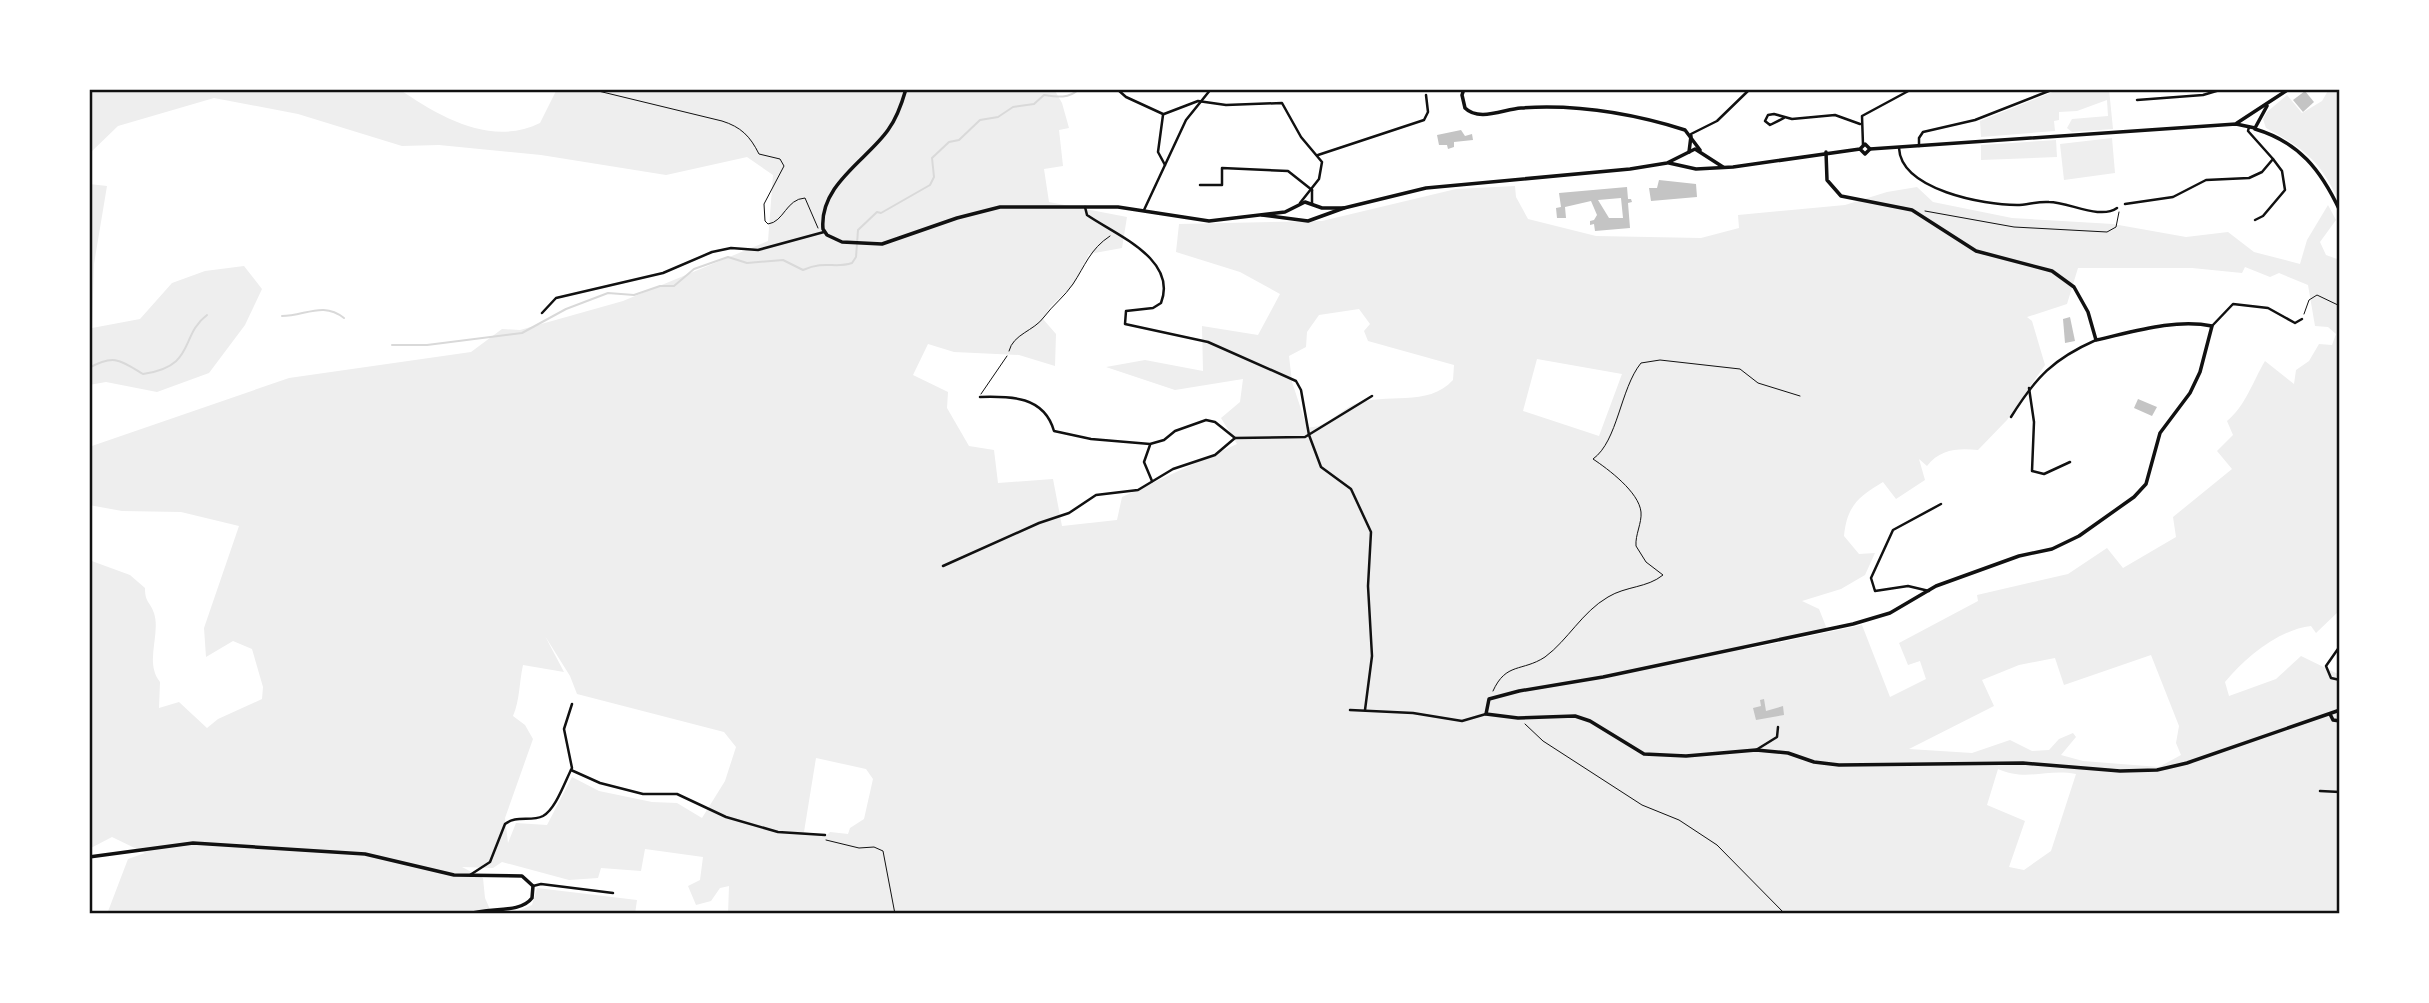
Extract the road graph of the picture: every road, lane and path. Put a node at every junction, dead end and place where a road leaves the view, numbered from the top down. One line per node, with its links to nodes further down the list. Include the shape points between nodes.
1 (590, 89): 52 (path, via 733,124 751,139 759,154 780,159 784,166 764,204 765,221 776,222 794,201 805,198)
2 (906, 89): 52 (street, via 889,129 838,184 825,211)
3 (1117, 89): 15 (street)
4 (1212, 89): 13 (street)
5 (1464, 89): 23 (street, via 1465,108 1475,114 1575,107 1635,115)
6 (1750, 89): 23 (street, via 1717,121)
7 (1912, 89): 19 (street, via 1866,113)
8 (2054, 89): 25 (street, via 1975,120 1923,132)
9 (2223, 89): 12 (street)
10 (2290, 89): 14 (street)
11 (1426, 95): 31 (street, via 1424,120)
12 (2137, 100)
13 (1198, 102): 15 (street); 31 (street, via 1282,103 1301,137); 34 (street)
14 (2267, 106): 16 (street); 18 (street)
15 (1164, 114): 34 (street, via 1158,152)
16 (2250, 117): 18 (street); 20 (street); 21 (street)
17 (1784, 118): 17 (street, via 1770,114 1765,121 1770,125); 19 (street, via 1835,115)
18 (2259, 121): 21 (street); 22 (street)
19 (1860, 124): 24 (street)
20 (2235, 124): 21 (street); 25 (street)
21 (2250, 127): 22 (street); 32 (street, via 2248,131)
22 (2264, 131): 46 (street, via 2290,143 2315,165)
23 (1691, 134): 28 (street); 30 (street)
24 (1862, 147): 27 (street); 27 (street, via 1865,154); 29 (street)
25 (1919, 147): 26 (street)
26 (1899, 148): 27 (street); 42 (street, via 1902,162 1938,191 2001,204 2048,201 2099,211)
27 (1870, 149)
28 (1702, 152): 30 (street); 36 (street); 37 (street, via 1706,160)
29 (1826, 152): 36 (street); 47 (street, via 1827,180 1841,196)
30 (1688, 153): 33 (street); 35 (street)
31 (1318, 155): 39 (street, via 1322,168)
32 (2273, 159): 42 (street, via 2249,178 2206,180 2166,199); 51 (street, via 2282,171 2285,190)
33 (1667, 163): 35 (street); 44 (street, via 1456,183)
34 (1165, 165): 45 (street)
35 (1689, 167): 37 (street)
36 (1723, 167): 37 (street)
37 (1701, 168)
38 (1200, 185): 39 (street, via 1222,184 1222,168 1279,170 1288,171)
39 (1312, 190): 40 (street); 41 (street)
40 (1299, 205): 41 (street); 48 (street, via 1285,212); 50 (street)
41 (1313, 205): 44 (street); 49 (street)
42 (2121, 206): 47 (path, via 2116,227 2107,232 2014,227)
43 (1085, 207): 45 (street); 52 (street, via 991,208 890,242 851,243); 53 (street, via 1087,215)
44 (1344, 208): 49 (street)
45 (1143, 211): 48 (street, via 1209,221)
46 (2340, 211)
47 (1915, 212): 58 (street, via 1976,251 2043,267 2064,279 2082,301)
48 (1254, 215): 50 (street)
49 (1314, 218): 50 (street)
50 (1299, 219)
51 (2255, 220)
52 (822, 233): 55 (street, via 758,250 712,251 663,273 556,298)
53 (1115, 233): 59 (path, via 1089,254 1073,285 1043,319 1011,341); 65 (street, via 1155,262 1163,287 1161,303 1126,311 1125,324 1208,342 1287,375 1301,390)
54 (2340, 306): 56 (path, via 2317,295 2309,300)
55 (542, 313)
56 (2302, 319): 57 (street, via 2295,323 2268,308 2233,304)
57 (2212, 326): 58 (street, via 2164,327); 72 (street, via 2200,372 2190,393 2163,426 2141,492 2079,537)
58 (2096, 340): 60 (street, via 2060,358)
59 (1007, 356): 63 (lane)
60 (2029, 388): 64 (street); 68 (street, via 2034,422 2032,471 2044,474)
61 (1371, 396): 65 (street)
62 (1800, 396): 75 (path, via 1758,383 1740,369 1670,361 1641,363 1603,450 1592,459 1622,480 1639,504 1636,546 1646,562 1663,575 1601,602 1542,659 1505,671)
63 (980, 397): 67 (street, via 1007,396 1038,404 1050,417 1054,431)
64 (2011, 416)
65 (1309, 435): 66 (street); 78 (street, via 1321,467 1351,489 1371,532 1372,656)
66 (1235, 438): 67 (street, via 1206,420); 69 (street, via 1215,454)
67 (1150, 444): 69 (street, via 1144,462)
68 (2070, 463)
69 (1152, 481): 71 (street, via 1138,490 1096,495 1069,513)
70 (1941, 504): 72 (street, via 1893,530 1871,579 1875,592 1908,586)
71 (943, 566)
72 (1929, 591): 75 (street, via 1891,613 1853,624)
73 (2340, 646): 74 (street, via 2326,666 2330,678)
74 (2340, 680)
75 (1489, 699): 80 (street)
76 (572, 704): 86 (street, via 564,729)
77 (1350, 710): 78 (street)
78 (1365, 710): 80 (street, via 1462,721)
79 (2340, 710): 81 (street)
80 (1486, 714): 82 (street)
81 (2331, 715): 83 (street); 85 (street, via 2187,763 2138,772 2023,762 1839,765)
82 (1518, 718): 85 (street, via 1575,716 1644,754); 99 (path, via 1543,741 1642,806 1679,820 1717,845)
83 (2340, 721)
84 (1778, 727): 85 (street, via 1777,737)
85 (1756, 750)
86 (571, 770): 90 (street, via 643,794 677,794 726,817 778,832); 92 (street, via 547,813 505,824 490,862)
87 (2320, 791): 88 (street)
88 (2340, 792)
89 (825, 835): 90 (street)
90 (818, 836): 98 (path, via 883,851)
91 (89, 857): 92 (street, via 193,843 365,854)
92 (470, 875): 93 (street, via 522,876)
93 (533, 886): 94 (street); 95 (street, via 528,904)
94 (613, 893)
95 (508, 908): 96 (street); 97 (street)
96 (470, 914)
97 (508, 914)
98 (895, 914)
99 (1785, 914)

